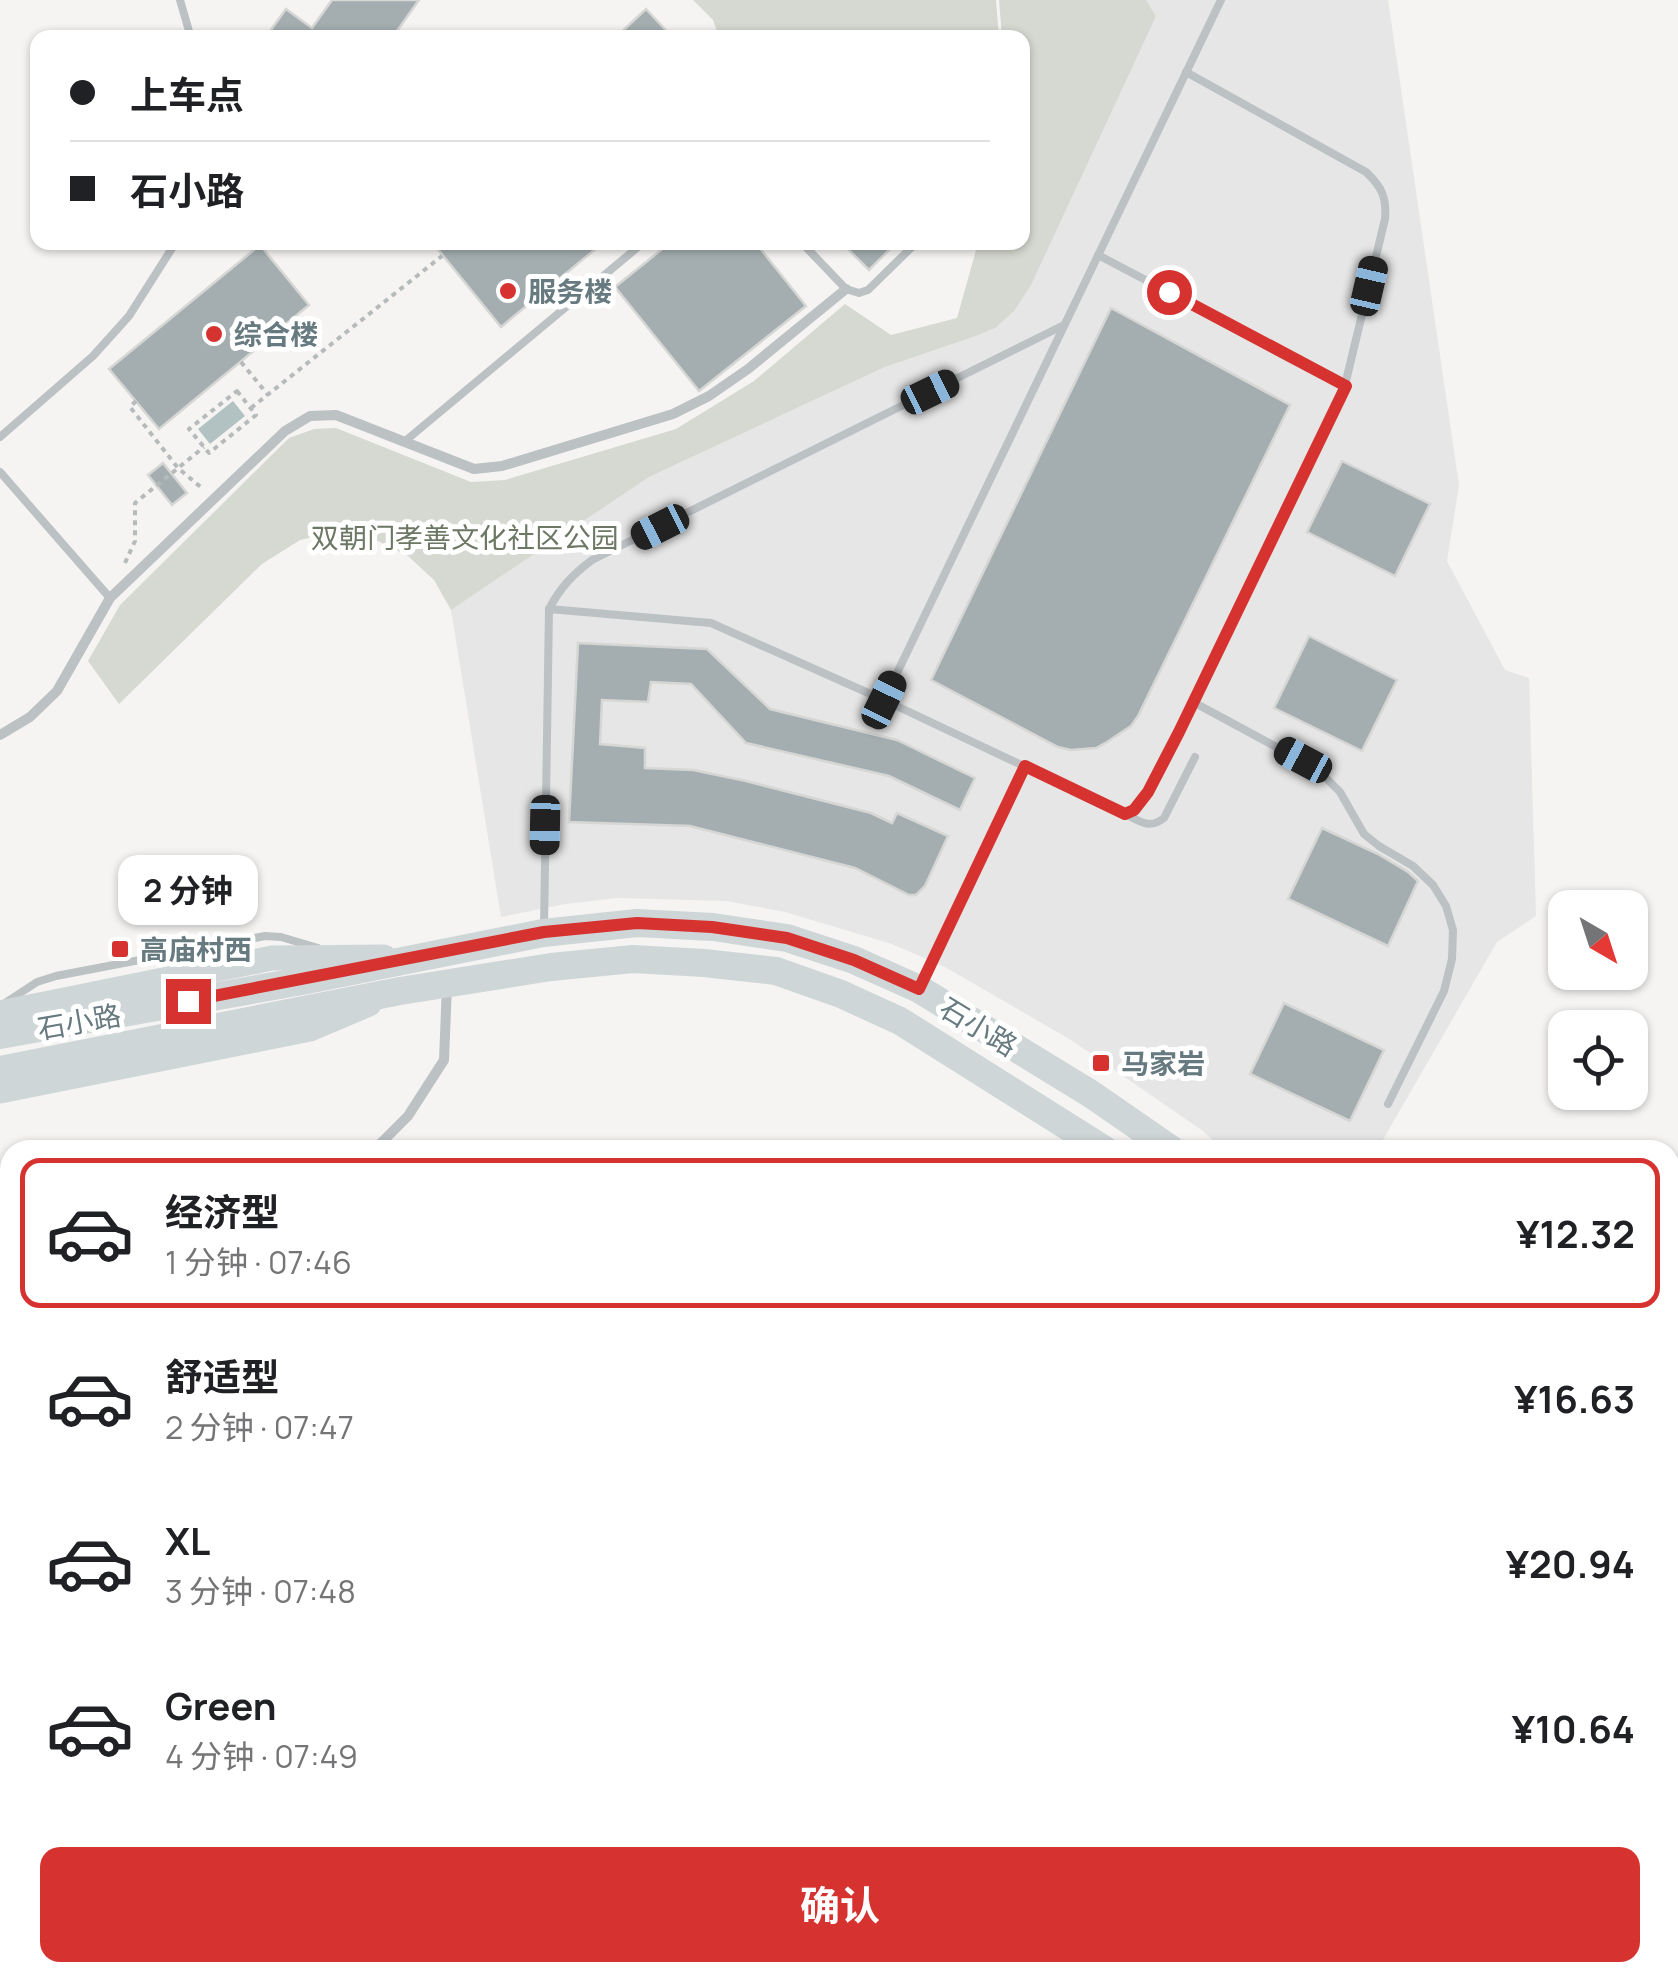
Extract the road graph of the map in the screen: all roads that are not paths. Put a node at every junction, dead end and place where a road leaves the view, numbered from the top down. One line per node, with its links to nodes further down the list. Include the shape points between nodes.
1 (180, 0): 3 (lane)
2 (1221, 0): 4 (lane)
3 (189, 30)
4 (1186, 72): 9 (lane); 12 (lane, via 1378,184 1385,219)
5 (171, 250): 13 (lane, via 129,316 93,356)
6 (634, 250): 14 (lane)
7 (809, 250): 10 (lane)
8 (909, 250): 10 (lane, via 868,290)
9 (1098, 255): 11 (lane); 12 (lane)
10 (846, 289): 14 (street, via 748,368 673,414 474,469)
11 (1064, 325): 17 (lane, via 592,560 558,590); 18 (lane)
12 (1346, 386): 19 (lane)
13 (0, 437)
14 (404, 442): 16 (street, via 336,415 310,416)
15 (0, 472): 16 (lane)
16 (110, 598): 20 (street, via 57,691)
17 (548, 609): 18 (lane, via 712,622); 24 (lane)
18 (884, 700): 22 (lane)
19 (1194, 702): 23 (lane, via 1148,792); 33 (lane, via 1317,769 1340,792 1364,834 1413,866 1446,906 1453,930 1444,991)
20 (0, 735)
21 (1196, 757): 23 (lane, via 1164,818 1148,825)
22 (1025, 766): 23 (lane); 27 (lane)
23 (1125, 814)
24 (544, 932): 25 (main road, 石小路); 27 (main road, 石小路, via 637,923 787,938)
25 (410, 958): 29 (street, via 272,958); 30 (main road, 石小路)
26 (447, 984): 28 (main road, 石小路); 34 (street, via 444,1060); 35 (main road, 石小路, via 632,959 776,971 900,1022)
27 (919, 989): 36 (main road, 石小路)
28 (400, 990): 31 (main road, 石小路); 32 (street, via 310,1029)
29 (0, 1010)
30 (0, 1036)
31 (0, 1070)
32 (0, 1091)
33 (1388, 1104)
34 (384, 1140)
35 (1089, 1140)
36 (1158, 1140)

